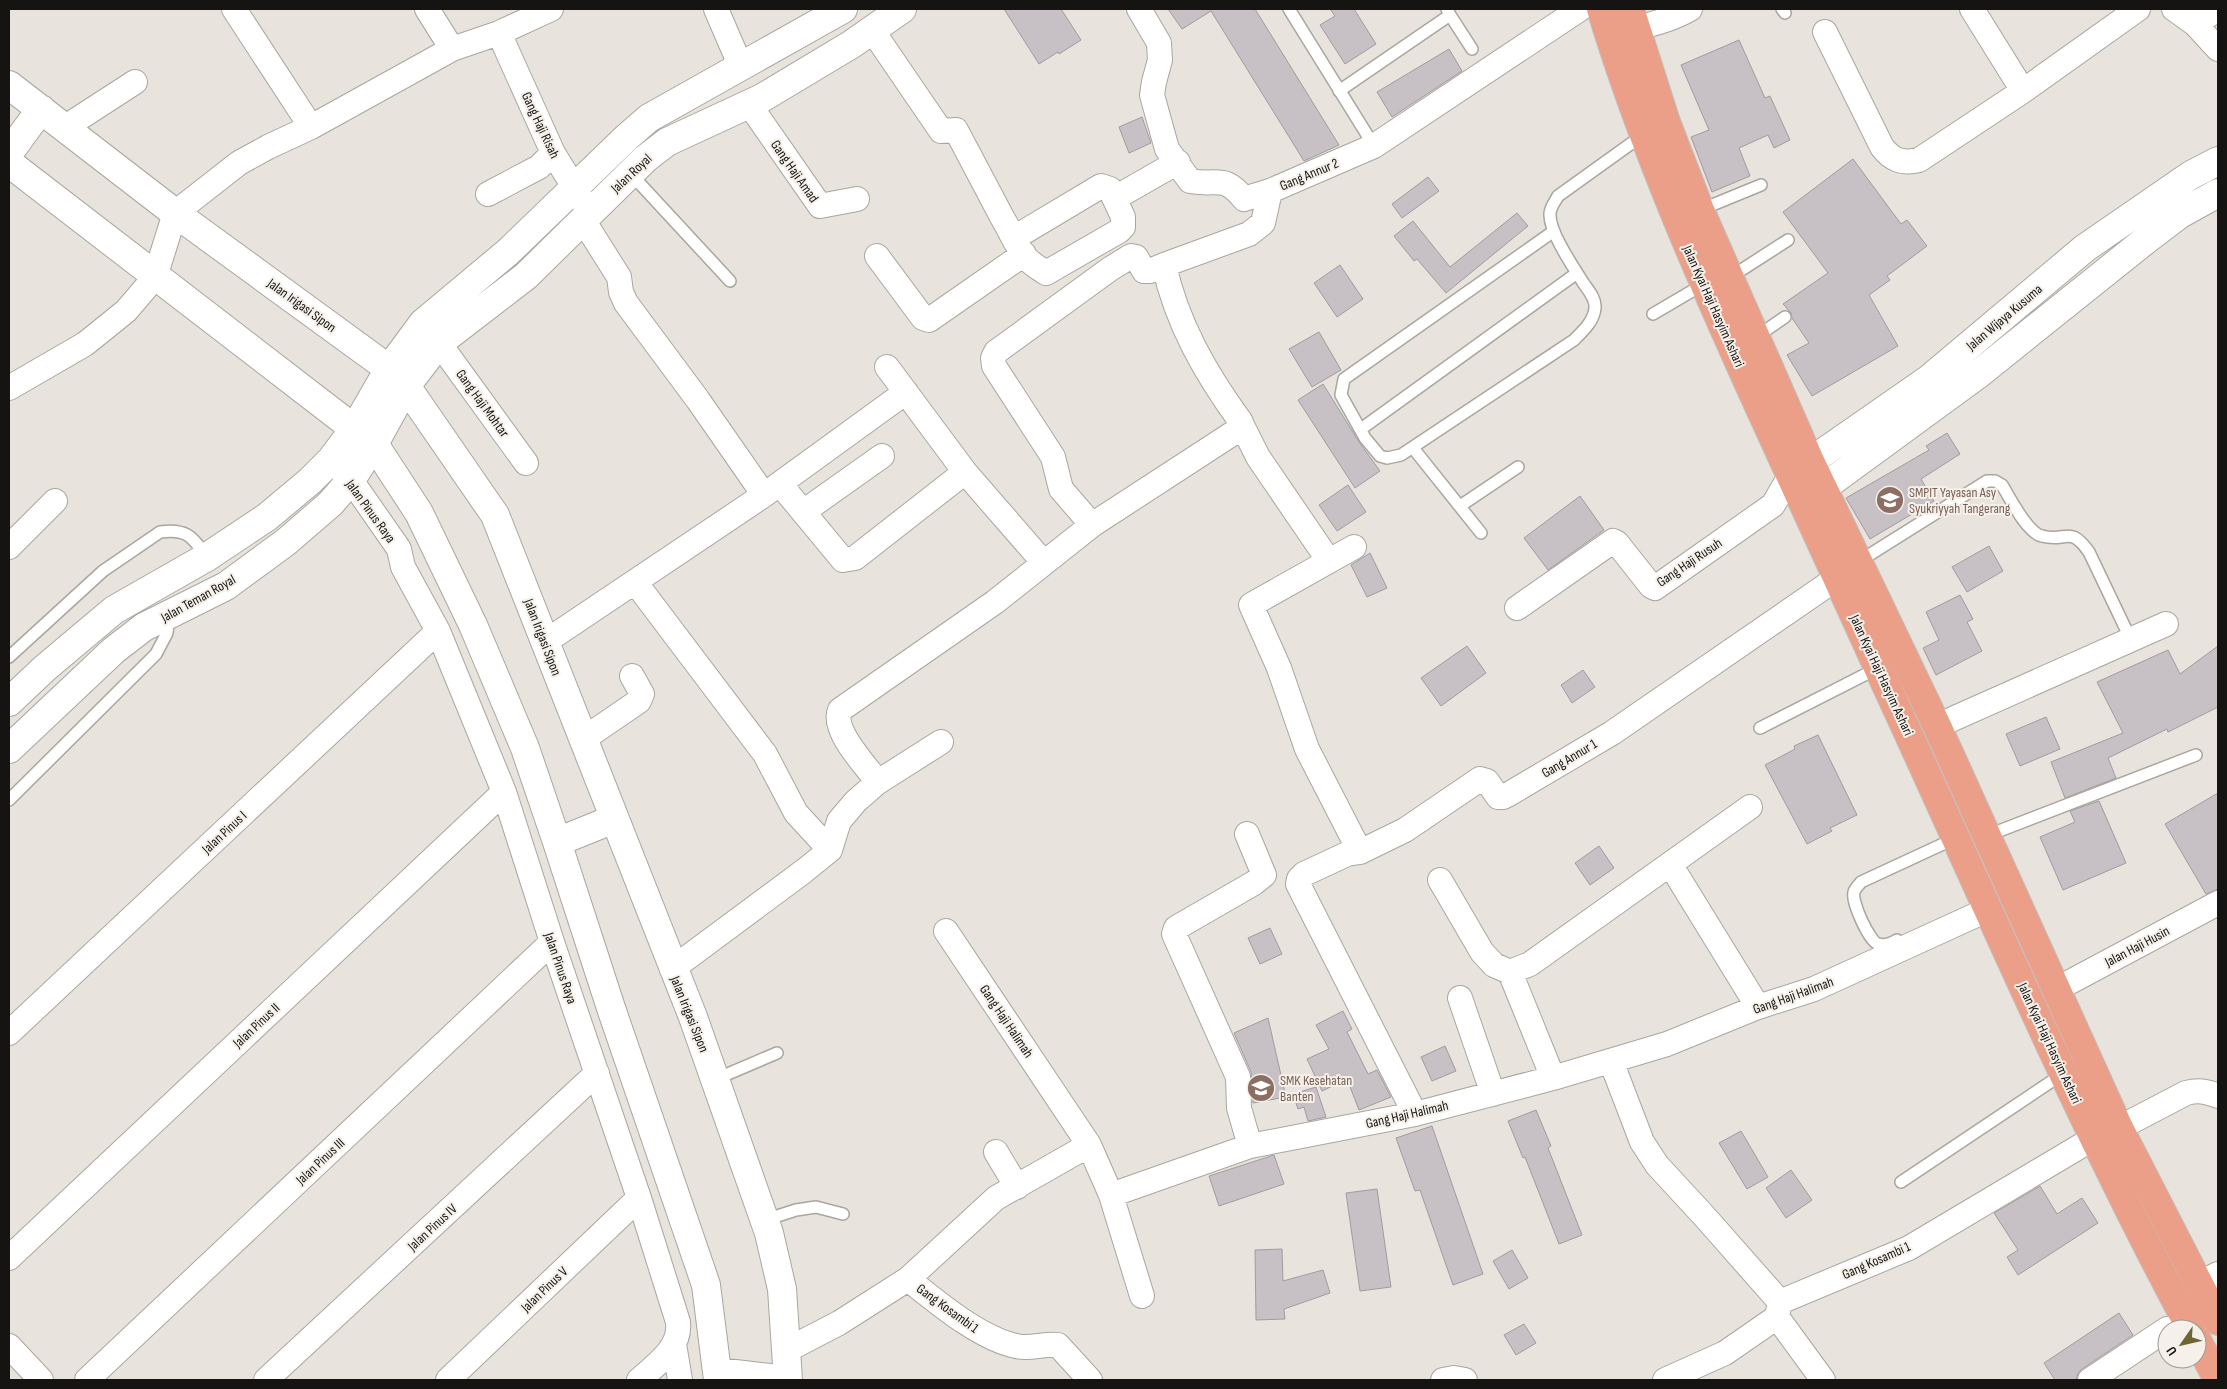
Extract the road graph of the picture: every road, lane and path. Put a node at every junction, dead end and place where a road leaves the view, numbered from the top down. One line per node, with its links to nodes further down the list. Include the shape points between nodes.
1 (234, 9): 32 (street)
2 (427, 9): 24 (street)
3 (551, 9): 21 (street)
4 (716, 9): 25 (street)
5 (902, 9): 19 (street, Jalan Royal)
6 (1139, 9): 39 (street, Gang Annur 2, via 1159,43 1160,60 1152,95 1167,149)
7 (1289, 9): 28 (lane)
8 (1580, 9): 35 (street, Gang Annur 2)
9 (1601, 9): 34 (main road, Jalan Kyai Haji Hasyim Ashari)
10 (1690, 9): 17 (street, via 1656,24)
11 (1972, 9): 29 (street)
12 (2138, 9): 29 (street)
13 (2174, 9): 18 (street)
14 (2218, 9): 18 (street)
15 (841, 10): 25 (street, Jalan Royal)
16 (1448, 12): 22 (lane); 28 (lane)
17 (1632, 18): 48 (main road, Jalan Kyai Haji Hasyim Ashari, via 1666,122)
18 (2195, 24): 23 (street)
19 (872, 30): 30 (street, Jalan Royal); 53 (street, via 942,131 956,130)
20 (1825, 32): 29 (street, via 1882,147 1900,162 1919,160)
21 (499, 33): 24 (street); 36 (street, Gang Haji Risah)
22 (1472, 49)
23 (2218, 49)
24 (452, 50): 32 (street)
25 (740, 67): 42 (street, Jalan Royal, via 649,118)
26 (134, 82): 33 (street)
27 (9, 85): 31 (street, Jalan Irigasi Sipon)
28 (1339, 91): 35 (lane)
29 (2023, 91)
30 (749, 104): 40 (street, Jalan Royal, via 667,142); 47 (street, Gang Haji Amad, via 820,206)
31 (37, 114): 33 (street, Jalan Irigasi Sipon); 37 (street)
32 (311, 127): 49 (street, via 239,164)
33 (64, 128): 49 (street, Jalan Irigasi Sipon)
34 (1643, 135): 51 (lane, via 1558,196 1550,215); 59 (main road, Jalan Kyai Haji Hasyim Ashari)
35 (1374, 146): 43 (street, Gang Annur 2)
36 (553, 153): 42 (street, Gang Haji Risah); 45 (street, via 539,167)
37 (10, 155): 57 (street)
38 (2218, 161): 64 (street, Jalan Wijaya Kusuma, via 2191,175 2085,248)
39 (1178, 162): 43 (street, Gang Annur 2, via 1190,181 1226,182 1244,199); 46 (street)
40 (630, 173): 50 (street, Jalan Royal); 58 (lane)
41 (1761, 185): 48 (lane)
42 (574, 188): 50 (street, Gang Haji Risah); 67 (street, Jalan Royal, via 508,252 423,323)
43 (1270, 191): 55 (street, via 1263,223 1249,234)
44 (2218, 193): 66 (street, Jalan Wijaya Kusuma, via 2180,214)
45 (488, 194)
46 (1115, 198): 53 (street, via 1105,186 1096,187); 53 (street, via 1123,227 1046,273 1028,260)
47 (857, 199)
48 (1700, 210): 59 (main road, Jalan Kyai Haji Hasyim Ashari)
49 (175, 213): 57 (street); 67 (street, Jalan Irigasi Sipon)
50 (587, 217): 63 (street, Jalan Royal, via 526,276); 81 (street, Gang Haji Risah, via 619,277 626,303 698,400)
51 (1554, 231): 56 (lane); 71 (lane, via 1344,379 1341,395)
52 (1788, 240): 59 (lane)
53 (1019, 246): 54 (street, via 929,320 923,318)
54 (878, 256)
55 (1164, 265): 70 (street, via 1171,297 1205,370); 87 (street, via 1144,271 1136,257 1131,256 996,352 993,358 994,366 1053,457 1061,490)
56 (1577, 273): 71 (lane); 73 (lane, via 1594,299 1596,308 1587,327 1574,340)
57 (155, 277): 68 (street, via 126,311 85,344); 72 (street)
58 (730, 281)
59 (1716, 281): 60 (lane); 62 (main road, Jalan Kyai Haji Hasyim Ashari); 78 (main road, Jalan Kyai Haji Hasyim Ashari)
60 (1653, 314)
61 (1785, 317): 62 (lane)
62 (1756, 337): 78 (main road, Jalan Kyai Haji Hasyim Ashari)
63 (439, 343): 67 (street, Jalan Royal); 75 (street, Gang Haji Mohtar)
64 (1957, 357): 66 (street); 78 (street, Jalan Wijaya Kusuma)
65 (887, 368): 69 (street)
66 (1976, 376): 82 (street, Jalan Wijaya Kusuma)
67 (396, 381): 72 (street); 101 (street, Jalan Irigasi Sipon, via 495,515)
68 (9, 388)
69 (906, 392): 79 (street); 81 (street)
70 (1242, 425): 87 (street, via 1234,434); 92 (street, via 1258,457)
71 (1361, 430): 73 (lane, via 1380,456 1401,455)
72 (366, 433): 76 (street); 80 (street, Jalan Teman Royal); 119 (street, via 419,513 473,625)
73 (1413, 448): 85 (lane)
74 (882, 456): 86 (street)
75 (526, 463)
76 (325, 465): 80 (street, Jalan Pinus Raya); 91 (street, via 267,517)
77 (1518, 467): 85 (lane)
78 (1800, 468): 82 (main road, Jalan Kyai Haji Hasyim Ashari); 84 (street, Gang Haji Rusuh)
79 (965, 472): 86 (street, Gang Haji Risah, via 849,560 842,560); 93 (street)
80 (346, 486): 97 (street, Jalan Teman Royal, via 286,542 226,586); 99 (street, Jalan Pinus Raya, via 401,558)
81 (772, 490): 86 (street, Gang Haji Risah); 95 (street)
82 (1812, 495): 84 (street); 94 (main road, Jalan Kyai Haji Hasyim Ashari)
83 (55, 501): 89 (street)
84 (1774, 504): 96 (street, Gang Haji Rusuh, via 1655,588 1613,541)
85 (1460, 506): 88 (lane)
86 (803, 512)
87 (1092, 526): 93 (street)
88 (1481, 533)
89 (9, 547)
90 (1354, 547): 92 (street)
91 (207, 557): 102 (lane, via 187,533 160,532 103,571); 105 (street, via 114,610)
92 (1329, 560): 122 (street, via 1254,602 1251,607 1279,668 1307,749)
93 (1044, 563): 112 (street, via 995,602 840,710 837,715 839,726)
94 (1847, 570): 100 (lane, via 1965,493 1987,481 1995,481 2002,485 2030,529 2041,536 2073,536 2081,541); 103 (main road, Jalan Kyai Haji Hasyim Ashari); 106 (main road, Jalan Kyai Haji Hasyim Ashari); 122 (street, Gang Annur 1, via 1612,733 1509,794 1498,797 1487,781 1480,779 1405,830)
95 (635, 582): 101 (street); 121 (street, via 765,754 796,813)
96 (1517, 608)
97 (169, 615): 110 (street, Jalan Teman Royal, via 144,627 114,650); 114 (lane, via 167,633 156,654)
98 (2166, 624): 100 (street)
99 (438, 631): 113 (street, Jalan Pinus Raya); 134 (street, Jalan Pinus I)
100 (2131, 640): 106 (street)
101 (545, 642): 108 (street, Jalan Irigasi Sipon)
102 (9, 657)
103 (1878, 668): 107 (lane); 120 (main road, Jalan Kyai Haji Hasyim Ashari)
104 (632, 676): 108 (street, via 642,694 639,700)
105 (9, 702)
106 (1937, 726): 118 (main road, Jalan Kyai Haji Hasyim Ashari)
107 (1760, 728)
108 (582, 740): 116 (street, Jalan Irigasi Sipon)
109 (941, 742): 112 (street)
110 (9, 749)
111 (2196, 754): 118 (lane)
112 (878, 782): 121 (street, via 839,821)
113 (504, 792): 128 (street, Jalan Pinus Raya); 155 (street, Jalan Pinus II)
114 (9, 800)
115 (1750, 807): 123 (street)
116 (607, 822): 119 (street); 129 (street, Jalan Irigasi Sipon)
117 (1247, 834): 147 (street, via 1264,875 1176,928 1174,934 1238,1077 1239,1108)
118 (1986, 836): 131 (main road, Jalan Kyai Haji Hasyim Ashari)
119 (565, 838): 167 (street, via 611,1008 706,1285)
120 (1957, 838): 126 (main road, Jalan Kyai Haji Hasyim Ashari); 126 (lane, via 1861,882 1854,891 1854,901 1871,939 1879,945 1889,944)
121 (830, 850): 129 (street)
122 (1360, 852): 143 (street, Gang Annur 1, via 1347,854 1304,874 1298,884)
123 (1670, 864): 130 (street, via 1530,964); 133 (street)
124 (1440, 880): 130 (street, via 1482,952 1494,965)
125 (2218, 903): 131 (street, Jalan Haji Husin)
126 (1987, 905): 133 (street, Gang Haji Halimah, via 1814,989); 138 (main road, Jalan Kyai Haji Hasyim Ashari)
127 (946, 931): 146 (street, Gang Haji Halimah)
128 (552, 942): 137 (street, Jalan Pinus Raya); 170 (street, Jalan Pinus III)
129 (672, 969): 140 (street, Jalan Irigasi Sipon)
130 (1510, 972): 139 (street)
131 (2055, 990): 144 (main road, Jalan Kyai Haji Hasyim Ashari)
132 (1460, 998): 141 (street)
133 (1758, 1007): 136 (street, Gang Haji Halimah, via 1667,1044)
134 (9, 1033)
135 (777, 1053): 140 (lane)
136 (1611, 1061): 139 (street, Gang Haji Halimah); 159 (street, via 1642,1142 1657,1165 1711,1223)
137 (597, 1073): 152 (street, Jalan Pinus Raya); 171 (street, Jalan Pinus IV)
138 (2064, 1073): 145 (main road, Jalan Kyai Haji Hasyim Ashari); 149 (lane)
139 (1553, 1078): 141 (street, Gang Haji Halimah)
140 (716, 1079): 154 (street, Jalan Irigasi Sipon)
141 (1493, 1094): 143 (street, Gang Haji Halimah)
142 (2218, 1096): 144 (street, via 2207,1091 2186,1093)
143 (1415, 1114): 147 (street, Gang Haji Halimah)
144 (2119, 1128): 157 (main road, Jalan Kyai Haji Hasyim Ashari)
145 (2094, 1138): 159 (street, Gang Kosambi 1, via 1909,1248 1814,1286); 160 (main road, Jalan Kyai Haji Hasyim Ashari)
146 (1089, 1145): 150 (street); 151 (street, Gang Haji Halimah)
147 (1250, 1146): 151 (street, Gang Haji Halimah)
148 (996, 1152): 150 (street)
149 (1901, 1182)
150 (1017, 1186): 156 (street, via 996,1198)
151 (1111, 1195): 158 (street)
152 (639, 1198): 163 (street, Jalan Pinus Raya, via 678,1322); 172 (street, Jalan Pinus V)
153 (843, 1214): 154 (lane, via 816,1207)
154 (764, 1220): 165 (street, Jalan Irigasi Sipon, via 782,1288)
155 (9, 1258)
156 (908, 1279): 165 (street, via 839,1324); 175 (street, Gang Kosambi 1, via 980,1332 1016,1346 1058,1346)
157 (2211, 1295): 161 (street)
158 (1142, 1296)
159 (1779, 1310): 178 (street, Gang Kosambi 1, via 1725,1353); 179 (street)
160 (2176, 1319)
161 (2190, 1319)
162 (2157, 1342): 180 (street)
163 (674, 1344): 173 (street, via 662,1360); 174 (street, Jalan Pinus Raya)
164 (9, 1346): 169 (street)
165 (787, 1350): 168 (street, Jalan Irigasi Sipon)
166 (2207, 1365): 181 (main road, Jalan Kyai Haji Hasyim Ashari)
167 (722, 1375): 168 (street)
168 (784, 1379)
169 (41, 1380)
170 (87, 1380)
171 (266, 1380)
172 (448, 1380)
173 (639, 1380)
174 (680, 1380)
175 (1090, 1380)
176 (1443, 1380): 177 (street)
177 (1466, 1380)
178 (1668, 1380)
179 (1823, 1380)
180 (2090, 1380)
181 (2218, 1380)

